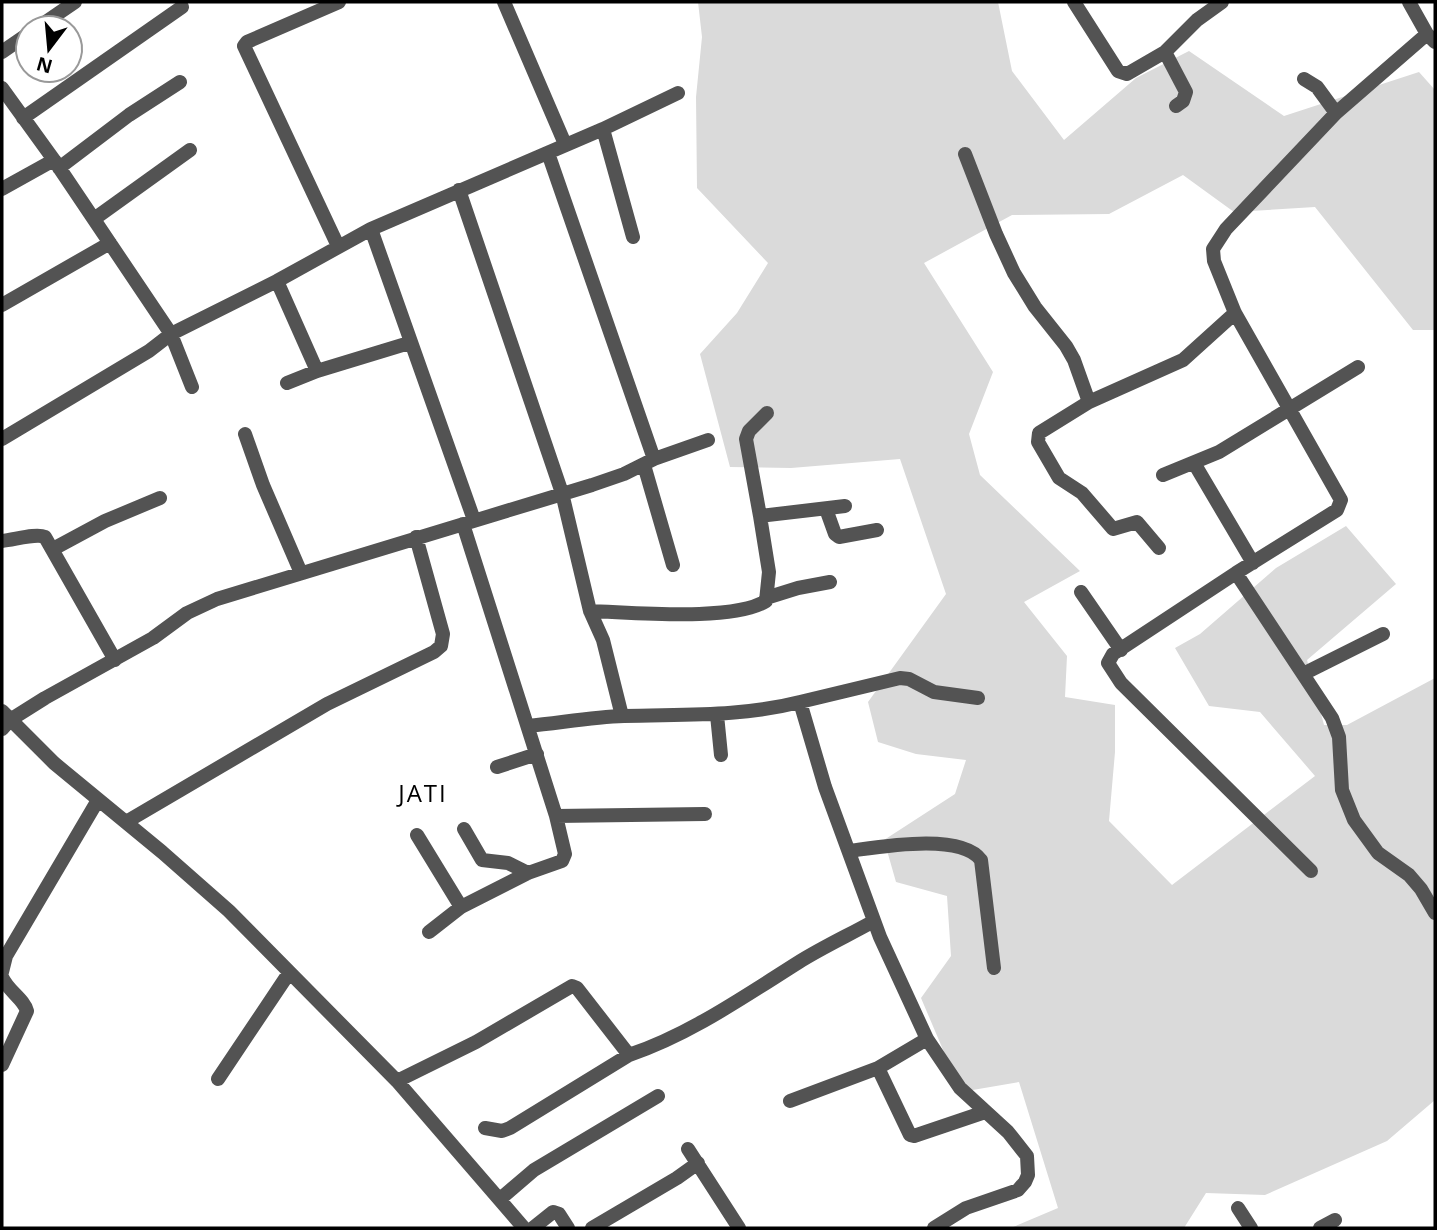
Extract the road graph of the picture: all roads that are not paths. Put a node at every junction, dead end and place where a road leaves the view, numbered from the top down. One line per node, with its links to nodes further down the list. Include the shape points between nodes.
1 (75, 2): 8 (street)
2 (339, 2): 30 (street, via 244,46)
3 (504, 2): 19 (street)
4 (1074, 2): 10 (street, via 1120,72 1127,74)
5 (1222, 2): 10 (street)
6 (1409, 2): 9 (street)
7 (182, 7): 17 (street)
8 (57, 14)
9 (1431, 38): 16 (street)
10 (1165, 52): 15 (street, via 1186,92)
11 (1304, 79): 16 (street)
12 (180, 82): 23 (street)
13 (2, 88): 17 (street)
14 (678, 93): 18 (street)
15 (1176, 106)
16 (1336, 113): 33 (street, via 1218,239 1214,261)
17 (23, 118): 23 (street)
18 (603, 129): 19 (street); 28 (street)
19 (565, 144): 21 (street)
20 (190, 150): 26 (street)
21 (548, 153): 25 (street); 46 (street)
22 (965, 154): 40 (street, via 1014,273 1066,346)
23 (56, 164): 24 (street); 26 (street)
24 (2, 190)
25 (459, 190): 27 (street); 49 (street)
26 (94, 219): 29 (street)
27 (370, 229): 30 (street); 35 (street)
28 (633, 237)
29 (110, 243): 32 (street); 34 (street)
30 (338, 246): 31 (street)
31 (277, 281): 34 (street); 37 (street)
32 (2, 305)
33 (1235, 313): 40 (street, via 1183,360); 41 (street)
34 (171, 334): 39 (street); 44 (street)
35 (409, 343): 37 (street); 54 (street)
36 (1358, 367): 41 (street)
37 (317, 371): 38 (street)
38 (286, 383)
39 (192, 387)
40 (1089, 402): 58 (street, via 1039,433 1038,442 1059,478 1082,493 1114,528 1137,522)
41 (1288, 409): 47 (street); 60 (street, via 1341,500 1336,510)
42 (767, 413): 53 (street, via 746,439)
43 (244, 434): 62 (street)
44 (2, 439)
45 (708, 440): 46 (street)
46 (649, 462): 49 (street); 61 (street)
47 (1194, 463): 48 (street); 60 (street)
48 (1163, 475)
49 (562, 493): 54 (street); 67 (street)
50 (160, 498): 59 (street, via 105,520)
51 (845, 506): 52 (street)
52 (825, 509): 53 (street); 55 (street, via 839,537)
53 (761, 516): 66 (street, via 769,572)
54 (468, 522): 56 (street); 77 (street)
55 (877, 530)
56 (416, 537): 62 (street); 84 (street, via 443,634 441,646 327,705)
57 (2, 541): 59 (street, via 41,535)
58 (1159, 548)
59 (53, 549): 70 (street)
60 (1253, 563): 63 (street)
61 (673, 565)
62 (301, 573): 70 (street, via 187,613)
63 (1236, 573): 69 (street); 71 (street)
64 (830, 582): 66 (street)
65 (1081, 592): 69 (street)
66 (766, 598): 67 (street, via 759,605 681,615)
67 (590, 611): 75 (street, via 603,640)
68 (1383, 634): 71 (street)
69 (1121, 650): 88 (street, via 1108,663 1121,683)
70 (115, 660): 76 (street)
71 (1303, 674): 91 (street, via 1332,718 1340,746 1342,790 1354,820 1378,853 1421,889)
72 (978, 698): 73 (street, via 934,692 900,678)
73 (800, 702): 74 (street); 87 (street)
74 (718, 715): 75 (street); 79 (street)
75 (622, 716): 77 (street)
76 (5, 720): 81 (street)
77 (528, 726): 78 (street)
78 (537, 754): 80 (street); 83 (street)
79 (721, 755)
80 (497, 767)
81 (98, 800): 84 (street); 96 (street, via 6,956)
82 (705, 814): 83 (street)
83 (556, 816): 89 (street, via 564,859)
84 (126, 822): 95 (street, via 229,911)
85 (464, 829): 89 (street, via 482,860 508,863)
86 (417, 835): 90 (street)
87 (849, 851): 92 (street); 94 (street, via 933,844 976,853 981,860)
88 (1311, 871)
89 (528, 873): 90 (street)
90 (461, 907): 93 (street)
91 (1435, 913)
92 (874, 921): 97 (street); 98 (street, via 683,1031)
93 (429, 932)
94 (994, 968)
95 (289, 972): 101 (street); 102 (street)
96 (2, 974): 99 (street, via 6,987 27,1011)
97 (927, 1040): 100 (street); 105 (street, via 960,1088)
98 (629, 1055): 102 (street, via 572,986); 106 (street, via 510,1128)
99 (2, 1065)
100 (878, 1068): 104 (street); 105 (street, via 910,1135)
101 (218, 1079)
102 (397, 1082): 109 (street)
103 (658, 1096): 109 (street, via 534,1170)
104 (790, 1101)
105 (985, 1112): 117 (street, via 1014,1137 1027,1156 1026,1182 966,1208)
106 (485, 1129)
107 (688, 1149): 108 (street)
108 (698, 1163): 115 (street); 116 (street)
109 (500, 1199): 112 (street)
110 (1238, 1208): 118 (street)
111 (1335, 1220): 119 (street)
112 (524, 1228)
113 (533, 1228): 114 (street, via 553,1212)
114 (568, 1228)
115 (592, 1228)
116 (739, 1228)
117 (934, 1228)
118 (1251, 1228)
119 (1320, 1228)

